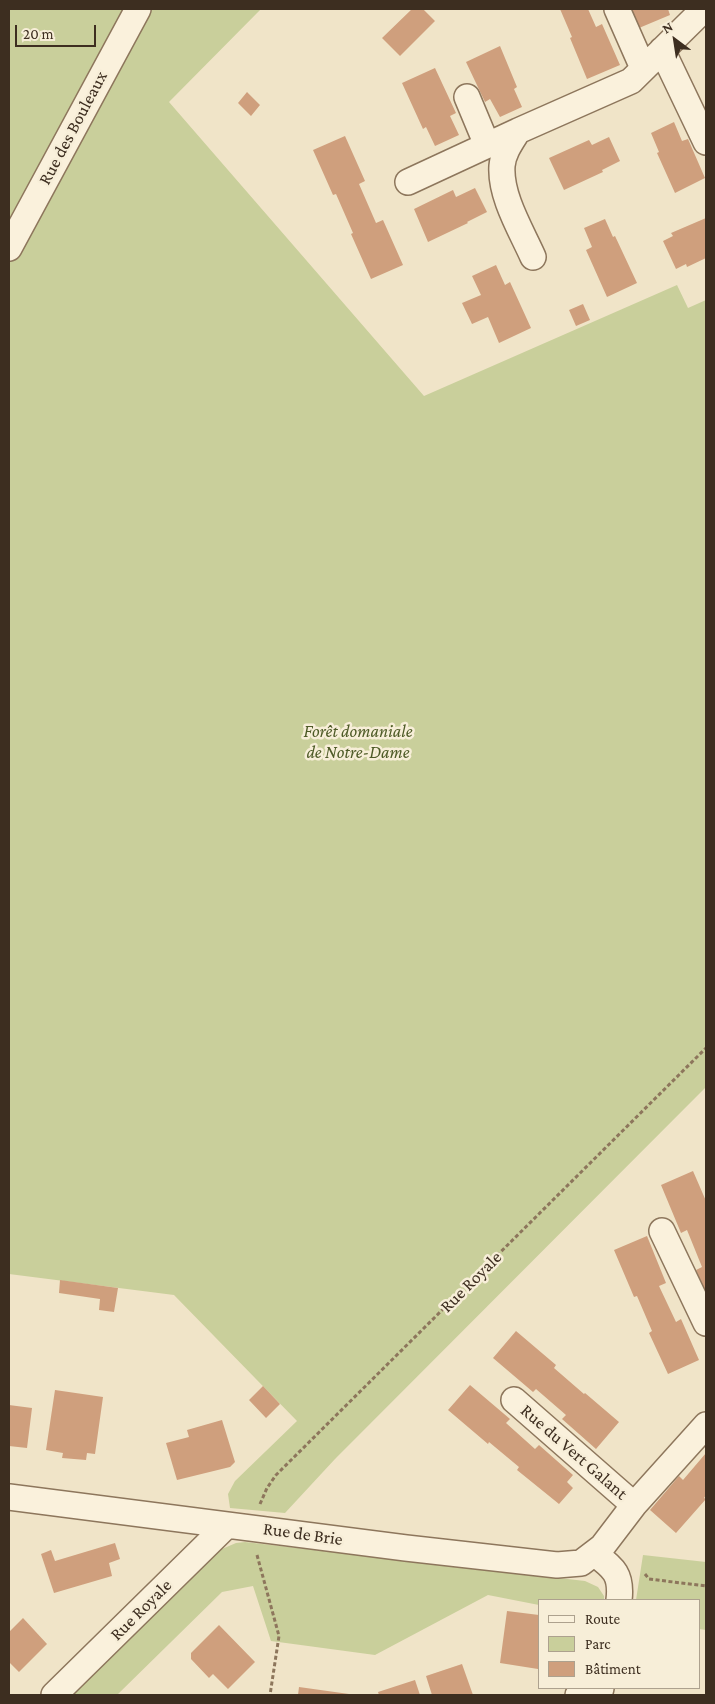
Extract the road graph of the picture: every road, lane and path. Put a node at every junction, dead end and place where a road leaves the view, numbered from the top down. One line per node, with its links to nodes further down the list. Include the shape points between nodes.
1 (138, 9): 11 (street, Rue des Bouleaux)
2 (617, 9): 5 (street)
3 (704, 9): 4 (street)
4 (662, 50): 5 (street); 8 (street)
5 (644, 68): 7 (street, via 631,81)
6 (466, 97): 9 (street)
7 (518, 131): 9 (street); 12 (street, via 508,146 502,166 505,194)
8 (706, 142)
9 (487, 145): 10 (street)
10 (408, 182)
11 (9, 248)
12 (533, 257)
13 (706, 1048): 21 (path, Rue Royale, via 276,1475 261,1500)
14 (662, 1231): 15 (street)
15 (706, 1323)
16 (514, 1400): 19 (street, Rue du Vert Galant)
17 (706, 1425): 19 (street, Rue du Vert Galant)
18 (9, 1497): 20 (street, Rue de Brie)
19 (634, 1505): 22 (street, Rue du Vert Galant)
20 (227, 1525): 21 (street, Rue de Brie); 26 (street, Rue Royale)
21 (256, 1528): 22 (street, Rue de Brie, via 557,1565 581,1564); 27 (path, Rue Royale, via 255,1547 279,1636)
22 (595, 1554): 23 (street)
23 (617, 1575): 24 (path, via 630,1564 638,1566 649,1578); 25 (street)
24 (706, 1586)
25 (619, 1599)
26 (54, 1695)
27 (270, 1695)

